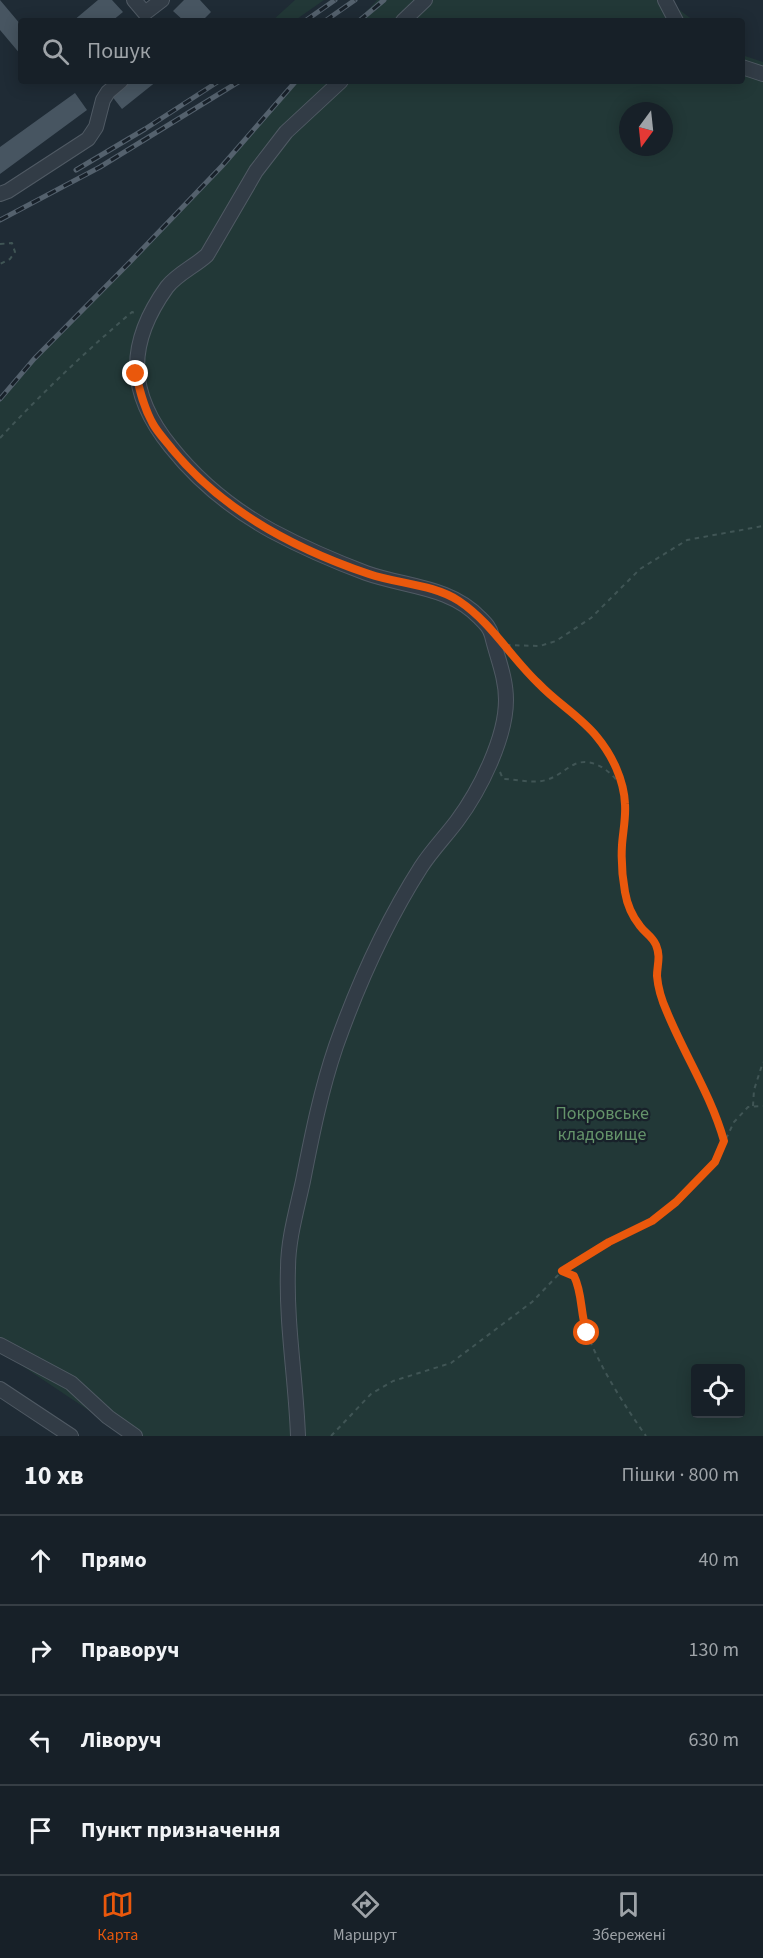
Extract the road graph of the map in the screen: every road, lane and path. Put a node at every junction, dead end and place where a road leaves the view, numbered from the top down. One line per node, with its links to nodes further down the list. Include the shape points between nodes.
1 (134, 0): 2 (street, via 145,14)
2 (162, 0)
3 (425, 0): 5 (street)
4 (665, 0): 6 (street)
5 (406, 18)
6 (674, 18)
7 (745, 68): 8 (street)
8 (763, 74)
9 (117, 84): 11 (street, via 103,100 96,127 88,139)
10 (338, 84): 14 (street, via 286,132 256,171 207,255 169,285)
11 (0, 194)
12 (0, 243): 13 (path, via 12,243 15,252)
13 (0, 264)
14 (148, 319): 15 (path, via 132,312 44,391); 17 (street, via 136,374 141,396 154,426 193,472 245,515 275,533 372,575 457,600 491,630 504,675 506,698 505,720)
15 (0, 438)
16 (763, 526): 18 (path, via 687,540 640,569 591,618 556,641 540,646 505,645 536,682 599,739 615,763)
17 (496, 751): 18 (path, via 503,778 546,780 576,763 591,763 608,770); 28 (street, via 457,820 420,868 377,947 324,1084 288,1262)
18 (621, 785): 22 (path, via 625,802 621,871 626,896 633,916 656,945 657,977 667,1013 717,1116)
19 (763, 1062): 20 (path)
20 (753, 1106): 21 (path); 22 (path, via 734,1122)
21 (763, 1106)
22 (724, 1141): 23 (path, via 715,1162 676,1202 652,1221)
23 (562, 1271): 29 (path, via 532,1302 451,1363 393,1381 371,1394); 30 (path, via 574,1276 592,1348)
24 (0, 1345): 27 (street, via 70,1383)
25 (0, 1389): 26 (street)
26 (71, 1436)
27 (135, 1436)
28 (298, 1436)
29 (331, 1436)
30 (646, 1436)

